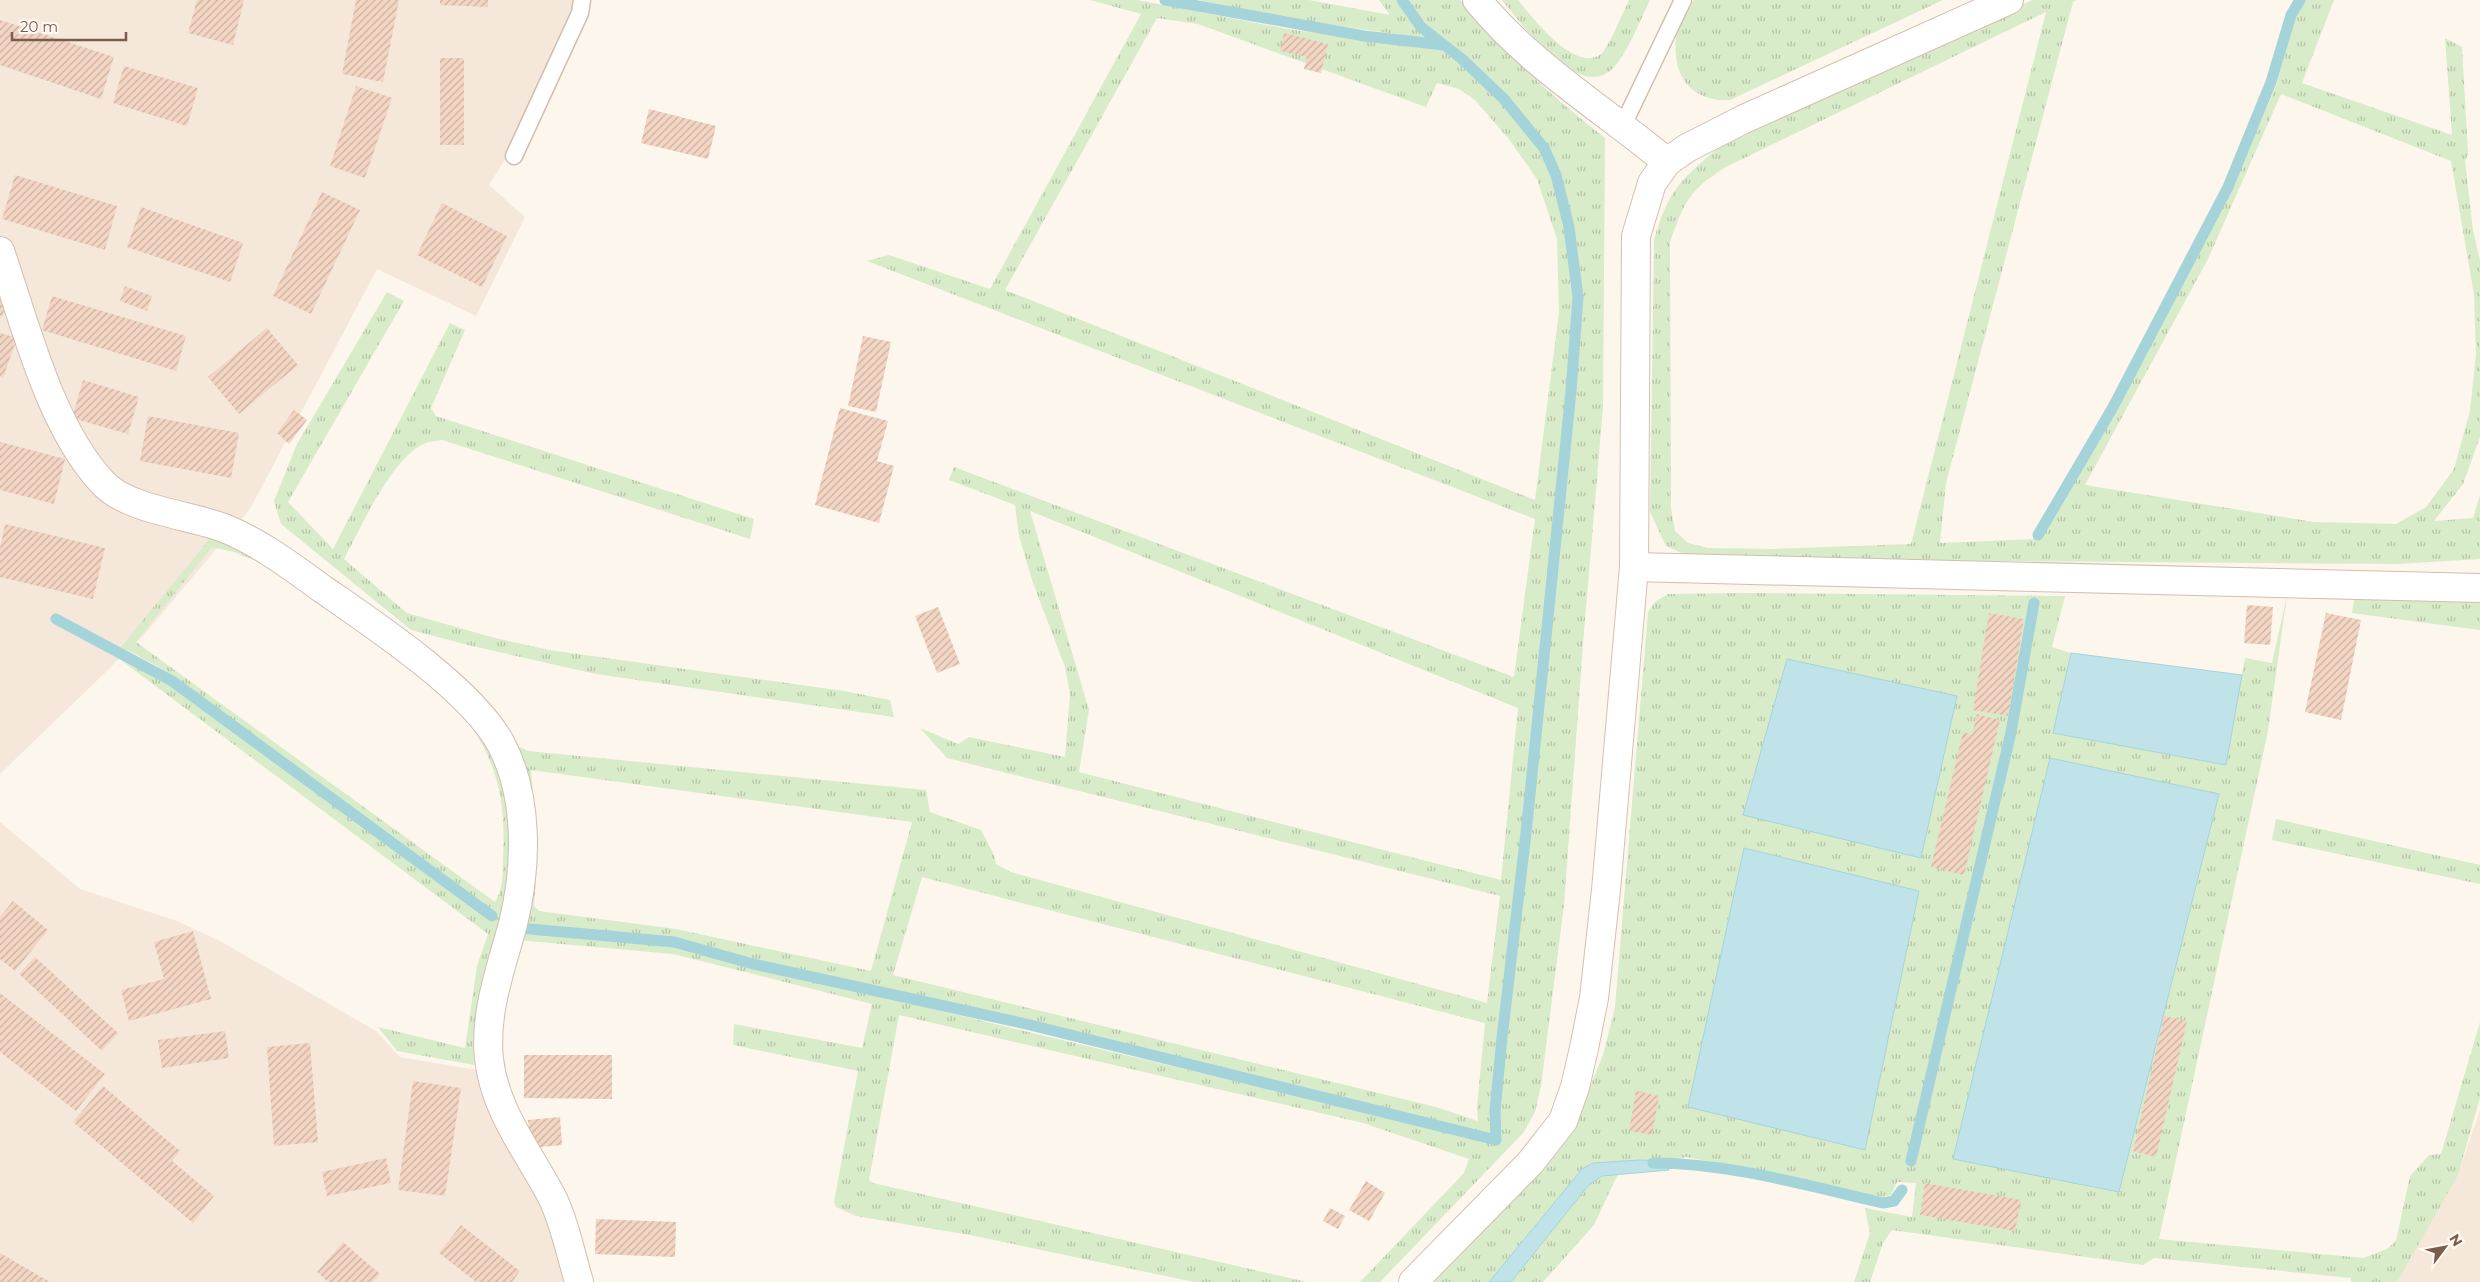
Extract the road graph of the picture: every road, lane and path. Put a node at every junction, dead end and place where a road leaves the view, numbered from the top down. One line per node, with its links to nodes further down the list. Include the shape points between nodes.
1 (582, 0): 6 (lane, via 580,13)
2 (1477, 0): 5 (street, via 1554,75)
3 (1683, 0): 5 (lane)
4 (2009, 0): 7 (street, via 1744,119)
5 (1623, 125): 7 (street)
6 (514, 156)
7 (1667, 162): 9 (street, via 1652,183 1636,236)
8 (0, 251): 11 (street, via 65,429 85,462 106,486 158,510 221,527 256,542 356,612 452,688 501,744 520,804 524,837 514,920 489,1019 489,1060 509,1126 552,1197)
9 (1634, 567): 10 (street); 12 (street, via 1594,998 1575,1087 1562,1121 1530,1163)
10 (2480, 588)
11 (579, 1282)
12 (1413, 1282)

